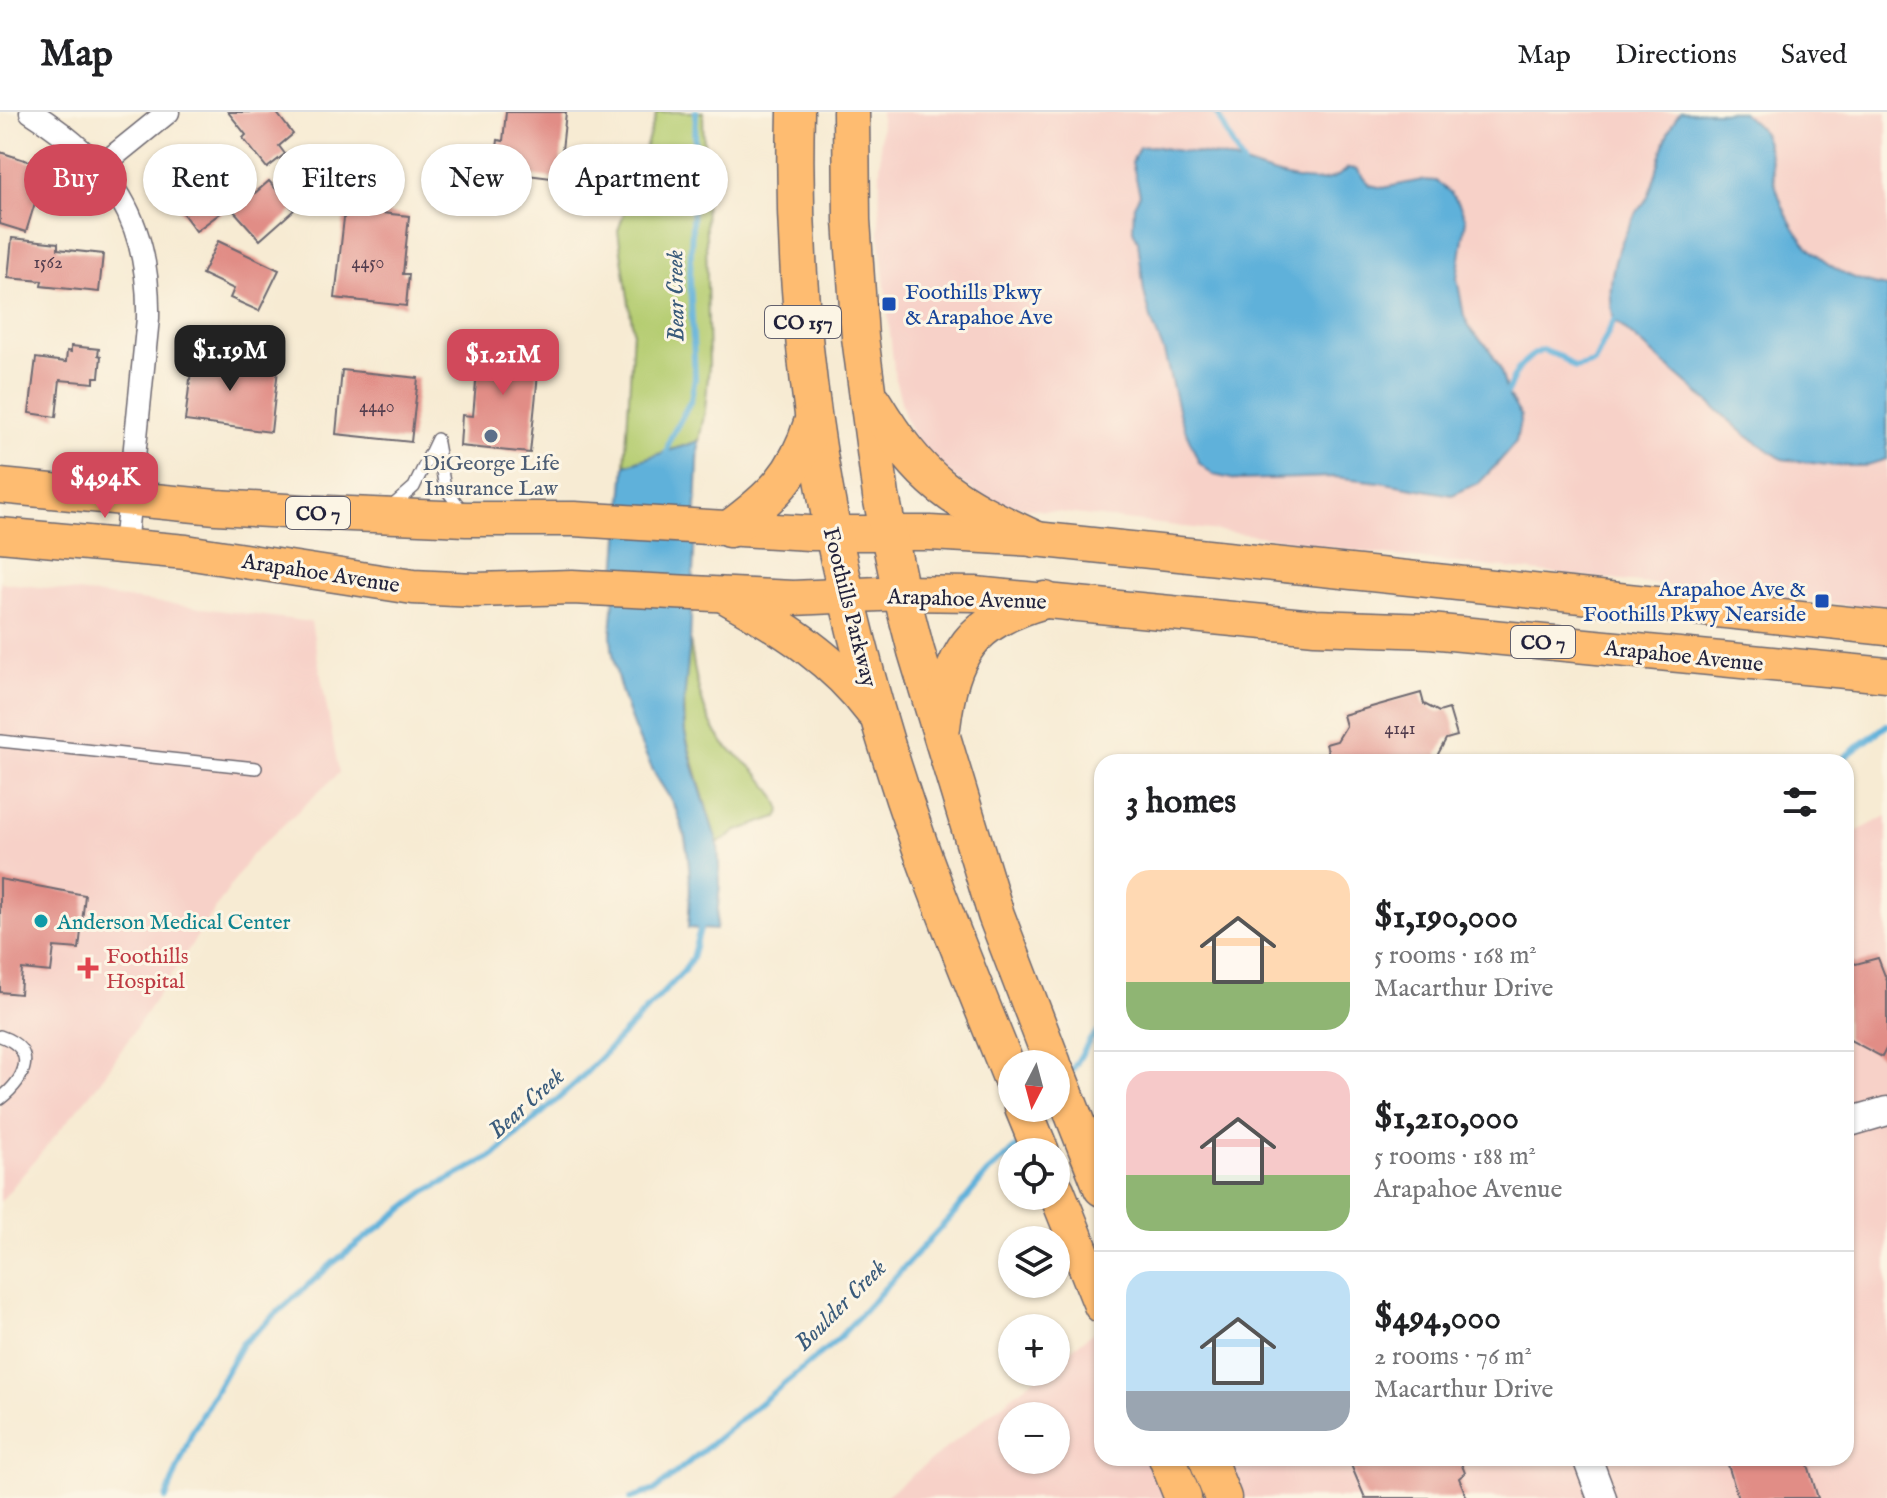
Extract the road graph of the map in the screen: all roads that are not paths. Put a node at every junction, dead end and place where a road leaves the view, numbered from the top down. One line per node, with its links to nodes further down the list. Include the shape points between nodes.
1 (31, 112): 5 (street)
2 (168, 112): 6 (street)
3 (796, 112): 9 (highway, Foothills Parkway / CO 157, via 799,268)
4 (851, 112): 8 (highway, CO 157, via 852,220)
5 (74, 144)
6 (127, 145)
7 (127, 211): 11 (street, via 148,286)
8 (866, 390): 16 (highway, CO 157); 18 (highway, via 903,450 934,483)
9 (812, 421): 14 (highway, via 784,482); 15 (highway, Foothills Parkway / CO 157)
10 (0, 486): 11 (main road, Arapahoe Avenue / CO 7)
11 (130, 500): 12 (main road, Arapahoe Avenue / CO 7); 19 (street)
12 (373, 515): 13 (main road, Arapahoe Avenue / CO 7); 13 (lane, via 414,487 437,439 448,495)
13 (472, 519): 14 (main road, Arapahoe Avenue / CO 7)
14 (729, 529): 15 (main road, Arapahoe Avenue / CO 7)
15 (832, 533): 16 (main road, Arapahoe Avenue / CO 7); 21 (highway, Foothills Parkway / CO 157)
16 (888, 533): 18 (main road, Arapahoe Avenue / CO 7); 20 (highway, CO 157)
17 (0, 535): 19 (main road, Arapahoe Avenue / CO 7)
18 (1035, 539): 24 (main road, Arapahoe Avenue / CO 7)
19 (125, 546): 22 (main road, Arapahoe Avenue / CO 7, via 413,587 548,587)
20 (901, 593): 21 (main road, Arapahoe Avenue / CO 7); 23 (main road, Arapahoe Avenue / CO 7); 27 (highway, CO 157)
21 (848, 596): 22 (main road, Arapahoe Avenue / CO 7); 26 (highway, Foothills Parkway / CO 157)
22 (729, 597): 26 (highway, via 811,646 849,681)
23 (1045, 600): 25 (main road, Arapahoe Avenue / CO 7); 27 (highway, via 1005,613 975,636 949,684)
24 (1887, 628)
25 (1887, 675)
26 (881, 723): 31 (highway, Foothills Parkway / CO 157, via 921,848)
27 (941, 733): 32 (highway, CO 157, via 1012,960)
28 (0, 741): 29 (lane)
29 (256, 768)
30 (0, 1036): 33 (lane, via 14,1041 25,1064 21,1078)
31 (1000, 1050)
32 (1047, 1050)
33 (0, 1099)
34 (1070, 1107): 37 (highway)
35 (1887, 1111): 36 (street)
36 (1854, 1121)
37 (1094, 1168)
38 (1064, 1210): 39 (highway)
39 (1094, 1285)
40 (1170, 1466): 43 (highway)
41 (1210, 1466): 44 (highway)
42 (1590, 1466): 45 (street)
43 (1183, 1498)
44 (1223, 1498)
45 (1602, 1498)

